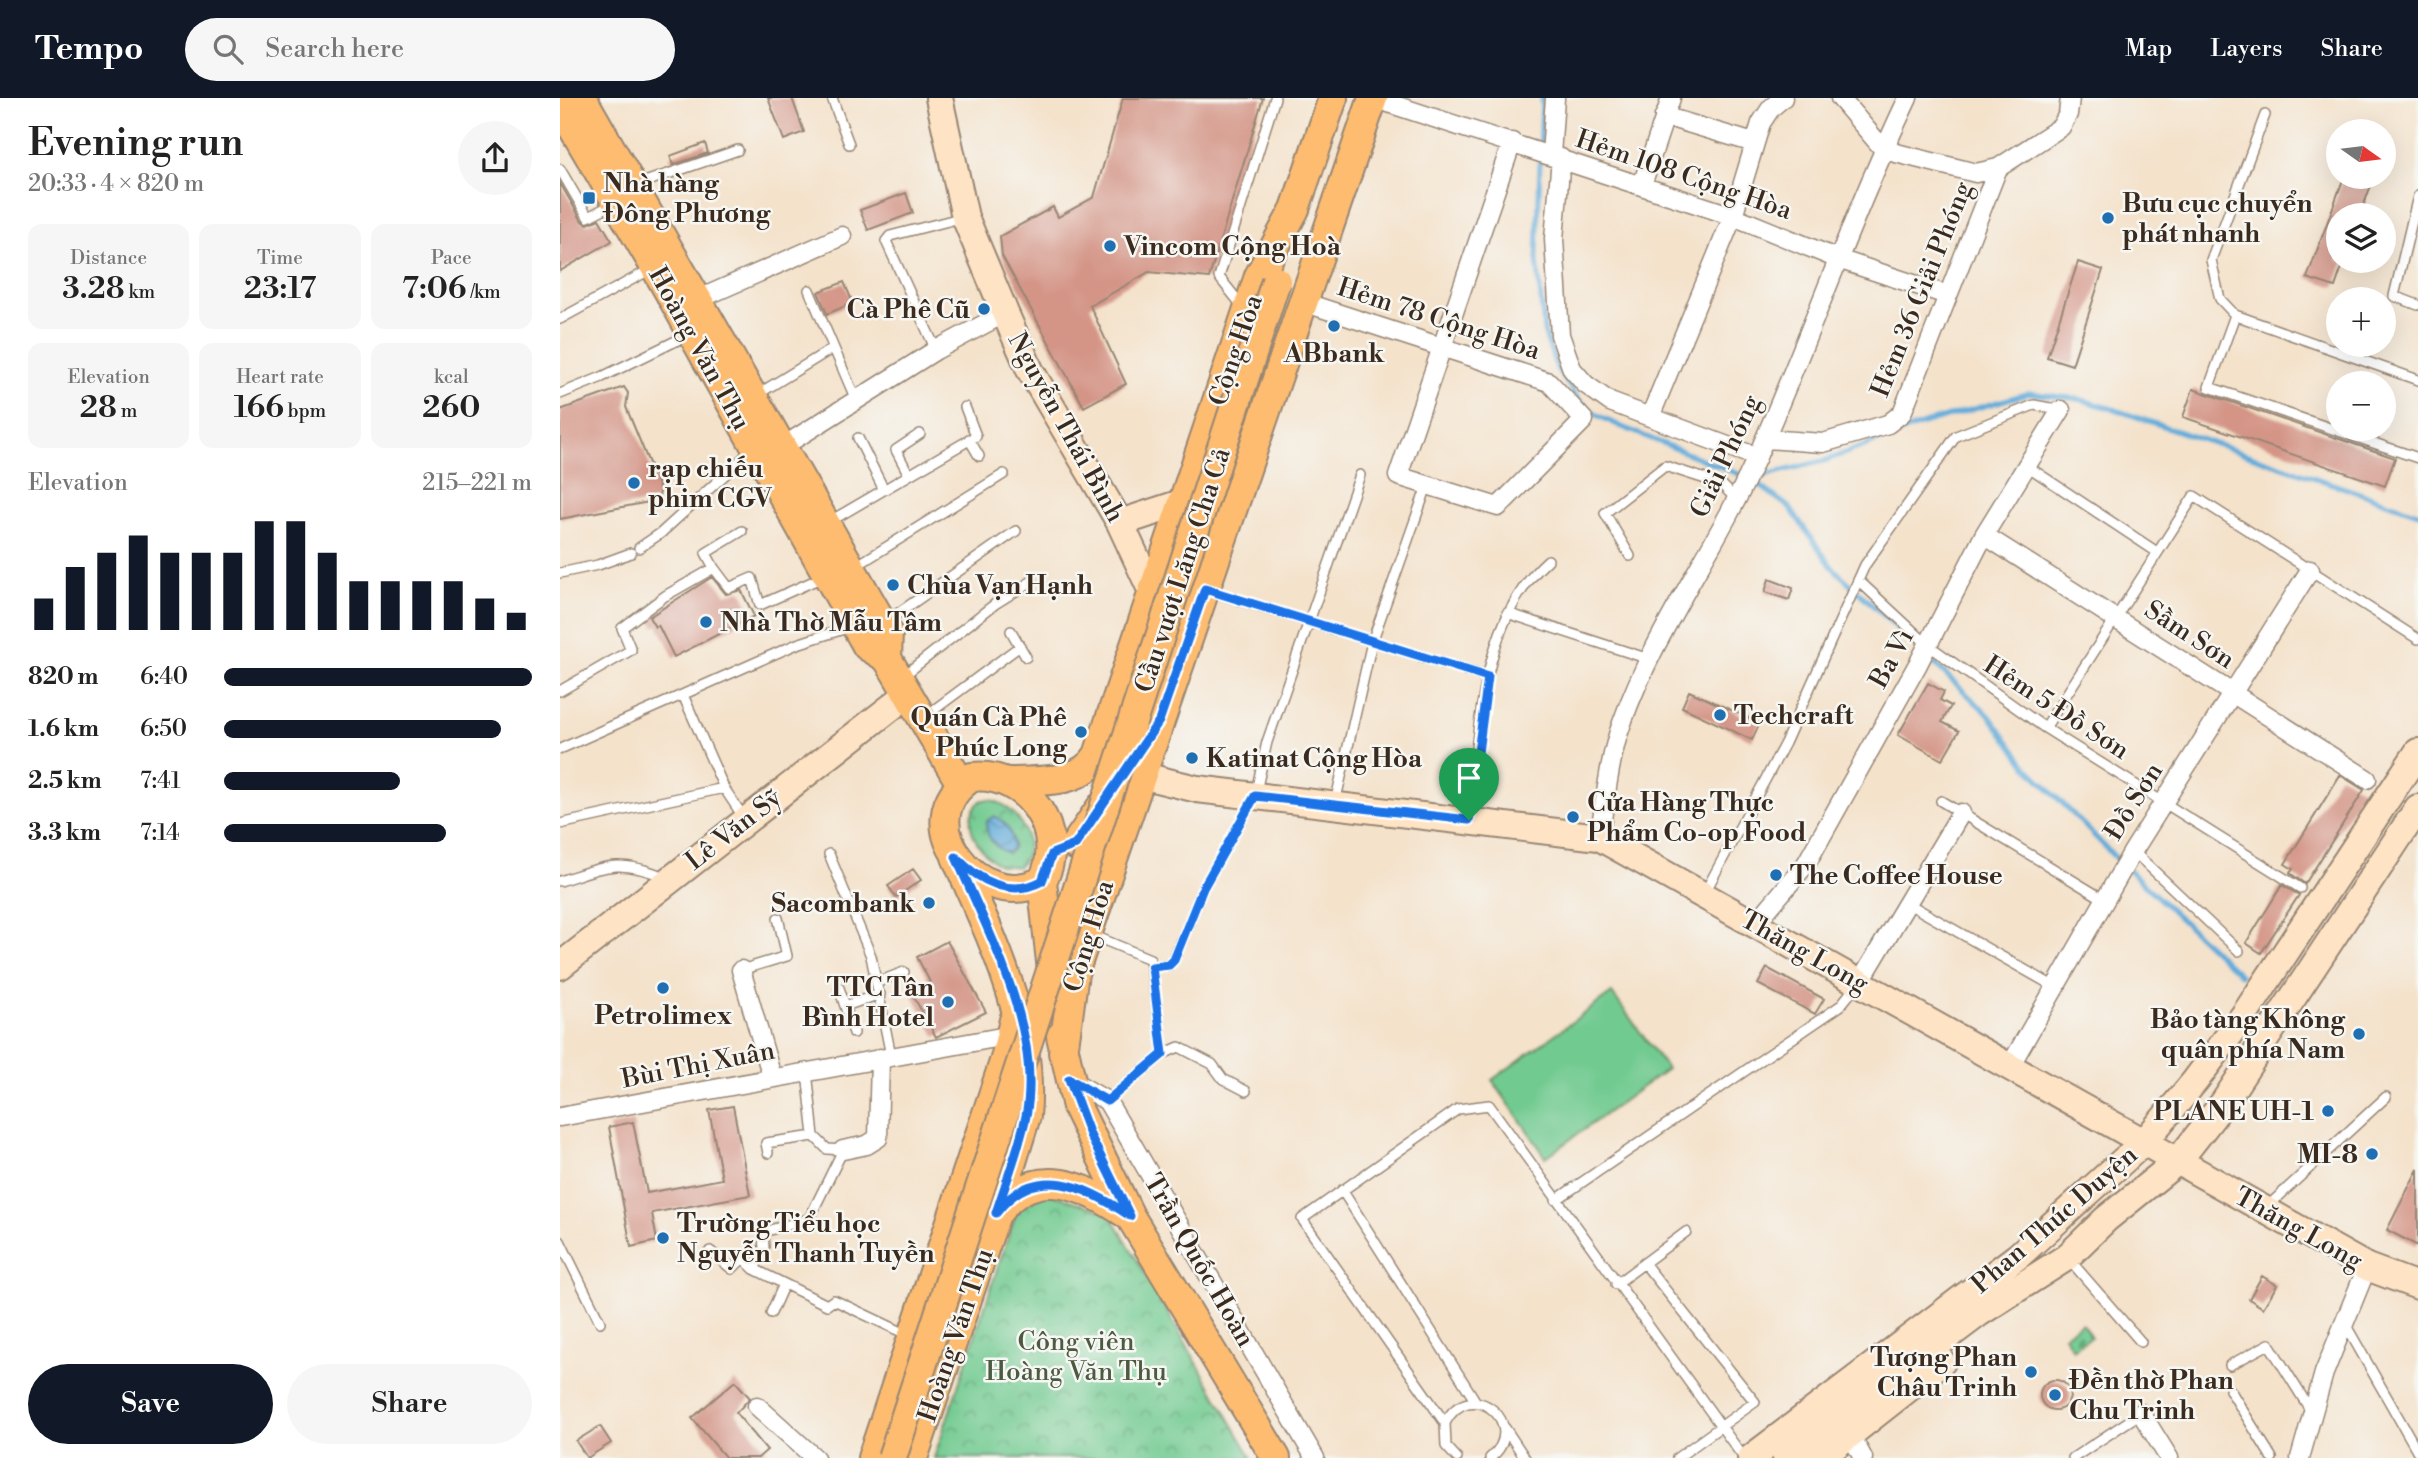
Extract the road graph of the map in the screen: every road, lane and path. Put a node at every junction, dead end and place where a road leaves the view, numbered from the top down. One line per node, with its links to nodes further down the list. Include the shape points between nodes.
1 (582, 98): 25 (main road, Hoàng Văn Thụ)
2 (832, 98): 18 (lane)
3 (939, 98): 29 (main road, Nguyễn Thái Bình)
4 (1275, 98): 38 (lane, via 1219,277)
5 (1333, 98): 27 (main road, Cộng Hòa)
6 (1373, 98): 16 (street, Hẻm 108 Cộng Hòa); 36 (main road, Cộng Hòa)
7 (1555, 98): 21 (street)
8 (1671, 98): 15 (street)
9 (1783, 98): 17 (street, via 1761,123)
10 (1840, 98): 19 (street)
11 (1908, 98): 19 (street, Giải Phóng)
12 (2070, 98): 22 (street, via 2061,127)
13 (560, 106): 25 (main road, Hoàng Văn Thụ)
14 (2265, 115): 40 (lane, via 2211,260 2220,299)
15 (1664, 116): 17 (street); 24 (street)
16 (1511, 142): 21 (street, Hẻm 108 Cộng Hòa); 43 (street)
17 (1754, 143): 28 (street)
18 (849, 144)
19 (1884, 149): 22 (street, via 1966,172); 31 (street, Giải Phóng)
20 (738, 150): 25 (lane)
21 (1556, 157): 24 (street, Hẻm 108 Cộng Hòa); 52 (street, via 1560,335 1572,369 1610,402)
22 (1998, 168): 34 (street, Hẻm 36 Giải Phóng)
23 (560, 169): 25 (lane, via 588,217)
24 (1642, 186): 28 (street, Hẻm 108 Cộng Hòa)
25 (625, 194): 32 (main road, Hoàng Văn Thụ); 35 (main road, Hoàng Văn Thụ)
26 (2418, 196): 37 (lane, via 2394,296)
27 (1295, 209): 38 (main road, Cộng Hòa, via 1259,276); 203 (main road, Cầu vượt Lăng Cha Cả, bridge, via 1276,281)
28 (1733, 216): 31 (street, Hẻm 108 Cộng Hòa); 52 (street)
29 (965, 217): 39 (main road, Nguyễn Thái Bình); 45 (lane, via 890,236 886,241)
30 (842, 236): 35 (street)
31 (1838, 259): 34 (street, Hẻm 108 Cộng Hòa); 56 (street, Giải Phóng)
32 (655, 267): 41 (lane); 42 (main road, Hoàng Văn Thụ)
33 (809, 290): 44 (lane)
34 (1947, 295): 56 (street, Hẻm 36 Giải Phóng, via 1907,404 1896,420 1823,443)
35 (699, 299): 48 (main road, Hoàng Văn Thụ)
36 (1303, 302): 43 (street, Hẻm 78 Cộng Hòa); 83 (main road, Cộng Hòa)
37 (2418, 305)
38 (1247, 312): 68 (main road, Cộng Hòa)
39 (1005, 313): 45 (street); 69 (main road, Nguyễn Thái Bình, via 1038,386)
40 (2235, 315): 46 (lane); 60 (lane, via 2209,387)
41 (560, 319)
42 (692, 333): 47 (lane); 57 (main road, Hoàng Văn Thụ)
43 (1443, 347): 65 (street, via 1398,477); 65 (street, Hẻm 78 Cộng Hòa, via 1549,382 1584,420 1498,507)
44 (833, 348): 48 (lane); 49 (lane)
45 (936, 350): 49 (street)
46 (2418, 380)
47 (560, 394)
48 (754, 396): 57 (main road, Hoàng Văn Thụ)
49 (856, 400): 57 (street)
50 (965, 407): 55 (lane, via 975,436)
51 (2060, 410): 61 (street, Ba Vì); 82 (lane, via 2034,405 1956,436 1879,543)
52 (1650, 417): 59 (street)
53 (920, 434): 62 (lane, via 896,450)
54 (858, 438): 66 (lane)
55 (969, 439): 58 (lane); 62 (lane)
56 (1765, 439): 59 (street, Giải Phóng)
57 (769, 447): 70 (main road, Hoàng Văn Thụ); 79 (main road, Hoàng Văn Thụ); 80 (lane, via 635,551)
58 (978, 456)
59 (1756, 458): 67 (street, Giải Phóng)
60 (2418, 458)
61 (2026, 466): 73 (street, Ba Vì); 74 (lane)
62 (908, 473): 66 (lane)
63 (1004, 474): 79 (lane)
64 (1360, 475): 87 (lane)
65 (1427, 486): 92 (lane)
66 (883, 488): 70 (lane)
67 (1737, 499): 75 (lane, via 1721,484 1665,466 1605,513); 96 (street, Giải Phóng)
68 (1184, 502): 69 (main road); 84 (main road, Cộng Hòa)
69 (1120, 523): 84 (main road, Nguyễn Thái Bình)
70 (826, 524): 79 (main road, Hoàng Văn Thụ)
71 (742, 531): 77 (lane, via 706,553)
72 (1016, 531): 88 (lane)
73 (1984, 535): 86 (street, Sầm Sơn); 93 (street, Ba Vì)
74 (2157, 552): 78 (lane, via 2193,496); 86 (lane)
75 (1630, 556)
76 (1548, 560): 85 (lane, via 1530,576)
77 (714, 568): 79 (lane, via 729,589 752,578 760,605); 99 (lane, via 622,628 631,650)
78 (2310, 570): 91 (lane); 100 (street, Đồ Sơn)
79 (839, 572): 88 (main road, Hoàng Văn Thụ); 89 (main road, Hoàng Văn Thụ)
80 (560, 573)
81 (1032, 580): 97 (lane)
82 (1856, 585): 93 (lane, Hẻm 5 Đồ Sơn); 132 (lane, via 1785,743)
83 (1205, 589): 87 (lane); 103 (main road, Cộng Hòa)
84 (1153, 594): 109 (main road, Cộng Hòa, via 1095,760 1074,776)
85 (1507, 613): 96 (lane); 98 (lane)
86 (2114, 617): 100 (street, Sầm Sơn); 104 (lane)
87 (1308, 621): 92 (lane); 112 (lane, via 1267,742)
88 (883, 624): 97 (main road, Hoàng Văn Thụ)
89 (855, 625): 97 (main road, Hoàng Văn Thụ, via 867,646); 101 (lane, via 797,644)
90 (1011, 631): 94 (lane)
91 (2418, 639)
92 (1372, 642): 98 (lane); 116 (lane)
93 (1928, 645): 104 (lane, Hẻm 5 Đồ Sơn); 136 (street, Ba Vì, via 1805,864)
94 (1020, 646): 95 (lane); 102 (lane)
95 (1026, 657)
96 (1649, 659): 123 (street, Giải Phóng, via 1621,725)
97 (898, 677): 102 (main road, Hoàng Văn Thụ); 119 (main road, Lê Văn Sỹ)
98 (1488, 677): 120 (lane)
99 (560, 691)
100 (2232, 693): 108 (street, Sầm Sơn); 114 (street, Đồ Sơn)
101 (683, 695): 105 (lane); 111 (lane)
102 (922, 718): 110 (main road, Hoàng Văn Thụ)
103 (1159, 721): 107 (main road, Cộng Hòa); 124 (main road)
104 (2045, 728): 114 (lane, Hẻm 5 Đồ Sơn)
105 (560, 749)
106 (2418, 752): 115 (main road, Phan Thúc Duyện)
107 (1140, 775): 112 (main road, Thăng Long, via 1178,786); 121 (main road, Cộng Hòa)
108 (2367, 779)
109 (1011, 782): 110 (main road, via 983,776); 124 (main road, via 1039,809 1051,840)
110 (961, 784): 127 (main road, via 950,800 946,818 947,838)
111 (724, 788): 119 (lane); 122 (lane)
112 (1255, 796): 116 (main road, Thăng Long); 140 (lane, via 1203,888 1174,960)
113 (1941, 801): 117 (lane)
114 (2164, 801): 125 (street, Đồ Sơn); 131 (lane, Hẻm 5 Đồ Sơn)
115 (2386, 804): 118 (main road); 163 (main road, Phan Thúc Duyện, via 2245,1014)
116 (1335, 805): 120 (main road, Thăng Long)
117 (1961, 813): 133 (lane); 134 (street)
118 (2416, 816): 166 (main road, Phan Thúc Duyện, via 2224,1102)
119 (745, 820): 128 (main road, Lê Văn Sỹ)
120 (1469, 820): 123 (main road, Thăng Long)
121 (1124, 822): 124 (main road, Cộng Hòa); 137 (main road, Cộng Hòa)
122 (560, 824)
123 (1599, 836): 132 (main road, Thăng Long)
124 (1064, 850): 130 (main road)
125 (2133, 851): 133 (street, Đồ Sơn); 138 (lane)
126 (829, 854): 143 (lane)
127 (956, 857): 130 (main road, via 972,873 1000,886 1030,887); 149 (main road, Hoàng Văn Thụ)
128 (670, 879): 129 (lane, via 634,864 601,867); 139 (main road, Lê Văn Sỹ)
129 (560, 881)
130 (1042, 881): 154 (main road, Trần Quốc Hoàn)
131 (2300, 888)
132 (1704, 894): 136 (main road, Thăng Long)
133 (2105, 900): 145 (street, Đồ Sơn)
134 (1907, 903): 144 (street); 145 (lane)
135 (778, 918): 141 (lane, via 787,956)
136 (1756, 923): 144 (main road, Thăng Long)
137 (1087, 934): 140 (lane, via 1147,955); 154 (main road, Cộng Hòa, via 1069,991)
138 (2239, 951)
139 (560, 966)
140 (1152, 967): 152 (lane)
141 (741, 970): 157 (street)
142 (905, 972): 143 (lane)
143 (878, 982): 147 (lane)
144 (1860, 982): 155 (main road, Thăng Long); 168 (lane, via 1840,1006)
145 (2054, 987): 155 (street, Đồ Sơn)
146 (839, 988): 148 (lane)
147 (880, 994): 148 (lane); 153 (lane)
148 (845, 1006): 150 (lane)
149 (1016, 1007): 151 (main road, Hoàng Văn Thụ); 170 (main road, Hoàng Văn Thụ, via 1028,1072 1026,1116)
150 (854, 1033)
151 (1012, 1035): 153 (street, Bùi Thị Xuân); 186 (main road, Hoàng Văn Thụ)
152 (1163, 1054): 158 (lane, via 1179,1047 1187,1049 1212,1064 1223,1079); 160 (lane)
153 (885, 1057): 156 (street, Bùi Thị Xuân); 164 (street, via 878,1138)
154 (1066, 1066): 160 (street, Trần Quốc Hoàn); 171 (main road, Trần Quốc Hoàn, via 1090,1135)
155 (2010, 1066): 163 (main road, Thăng Long)
156 (807, 1071): 157 (street, Bùi Thị Xuân); 162 (lane)
157 (772, 1077): 161 (street, Bùi Thị Xuân)
158 (1246, 1091)
159 (2386, 1097): 169 (lane)
160 (1107, 1101): 206 (street, Trần Quốc Hoàn)
161 (560, 1117)
162 (814, 1136): 164 (lane, via 827,1149); 165 (lane, via 766,1143)
163 (2145, 1140): 166 (main road, Thăng Long); 211 (main road, Phan Thúc Duyện, via 2018,1256)
164 (843, 1150): 178 (lane, via 809,1219 762,1232 764,1249)
165 (768, 1153)
166 (2178, 1161): 169 (main road, Thăng Long); 175 (main road, Phan Thúc Duyện)
167 (1342, 1190): 168 (lane, via 1458,1108 1489,1105); 190 (lane); 194 (lane, via 1302,1219)
168 (1556, 1200): 180 (lane)
169 (2265, 1209): 177 (main road, Thăng Long)
170 (996, 1213): 171 (main road, via 1017,1191 1054,1183 1094,1193); 204 (main road, Hoàng Văn Thụ)
171 (1130, 1216): 205 (main road, Trần Quốc Hoàn)
172 (1686, 1232): 176 (lane)
173 (560, 1241): 185 (lane)
174 (710, 1251): 178 (lane, via 732,1269 743,1258)
175 (2067, 1257): 181 (main road, Phan Thúc Duyện); 187 (lane)
176 (1644, 1263): 180 (lane); 195 (lane, via 1755,1402)
177 (2367, 1267): 182 (main road, Thăng Long); 184 (street)
178 (754, 1269): 179 (lane)
179 (784, 1284): 183 (lane); 186 (lane, via 827,1305 834,1300)
180 (1616, 1284): 195 (lane)
181 (2021, 1286): 197 (main road, Phan Thúc Duyện, via 1996,1320); 212 (main road)
182 (2418, 1286)
183 (771, 1313)
184 (2344, 1321): 192 (street); 198 (lane)
185 (600, 1322)
186 (913, 1337): 202 (main road, Hoàng Văn Thụ)
187 (2141, 1342)
188 (2230, 1365): 192 (lane, via 2269,1344)
189 (2230, 1390): 216 (lane)
190 (1476, 1402): 194 (lane, via 1457,1407); 196 (lane, via 1494,1410)
191 (757, 1406): 201 (street)
192 (2312, 1412): 217 (street)
193 (2141, 1413): 214 (lane); 215 (street)
194 (1445, 1423): 199 (lane)
195 (1721, 1425): 209 (lane); 210 (lane)
196 (1504, 1427): 207 (lane, via 1501,1446); 208 (lane)
197 (1850, 1434): 200 (main road, Phan Thúc Duyện); 213 (street)
198 (2418, 1452)
199 (1450, 1456)
200 (1826, 1456)
201 (815, 1458)
202 (872, 1458)
203 (892, 1458)
204 (913, 1458)
205 (1276, 1458)
206 (1315, 1458)
207 (1490, 1458)
208 (1525, 1458)
209 (1677, 1458)
210 (1744, 1458)
211 (1751, 1458)
212 (1786, 1458)
213 (1863, 1458)
214 (2073, 1458)
215 (2169, 1458)
216 (2272, 1458)
217 (2300, 1458)

